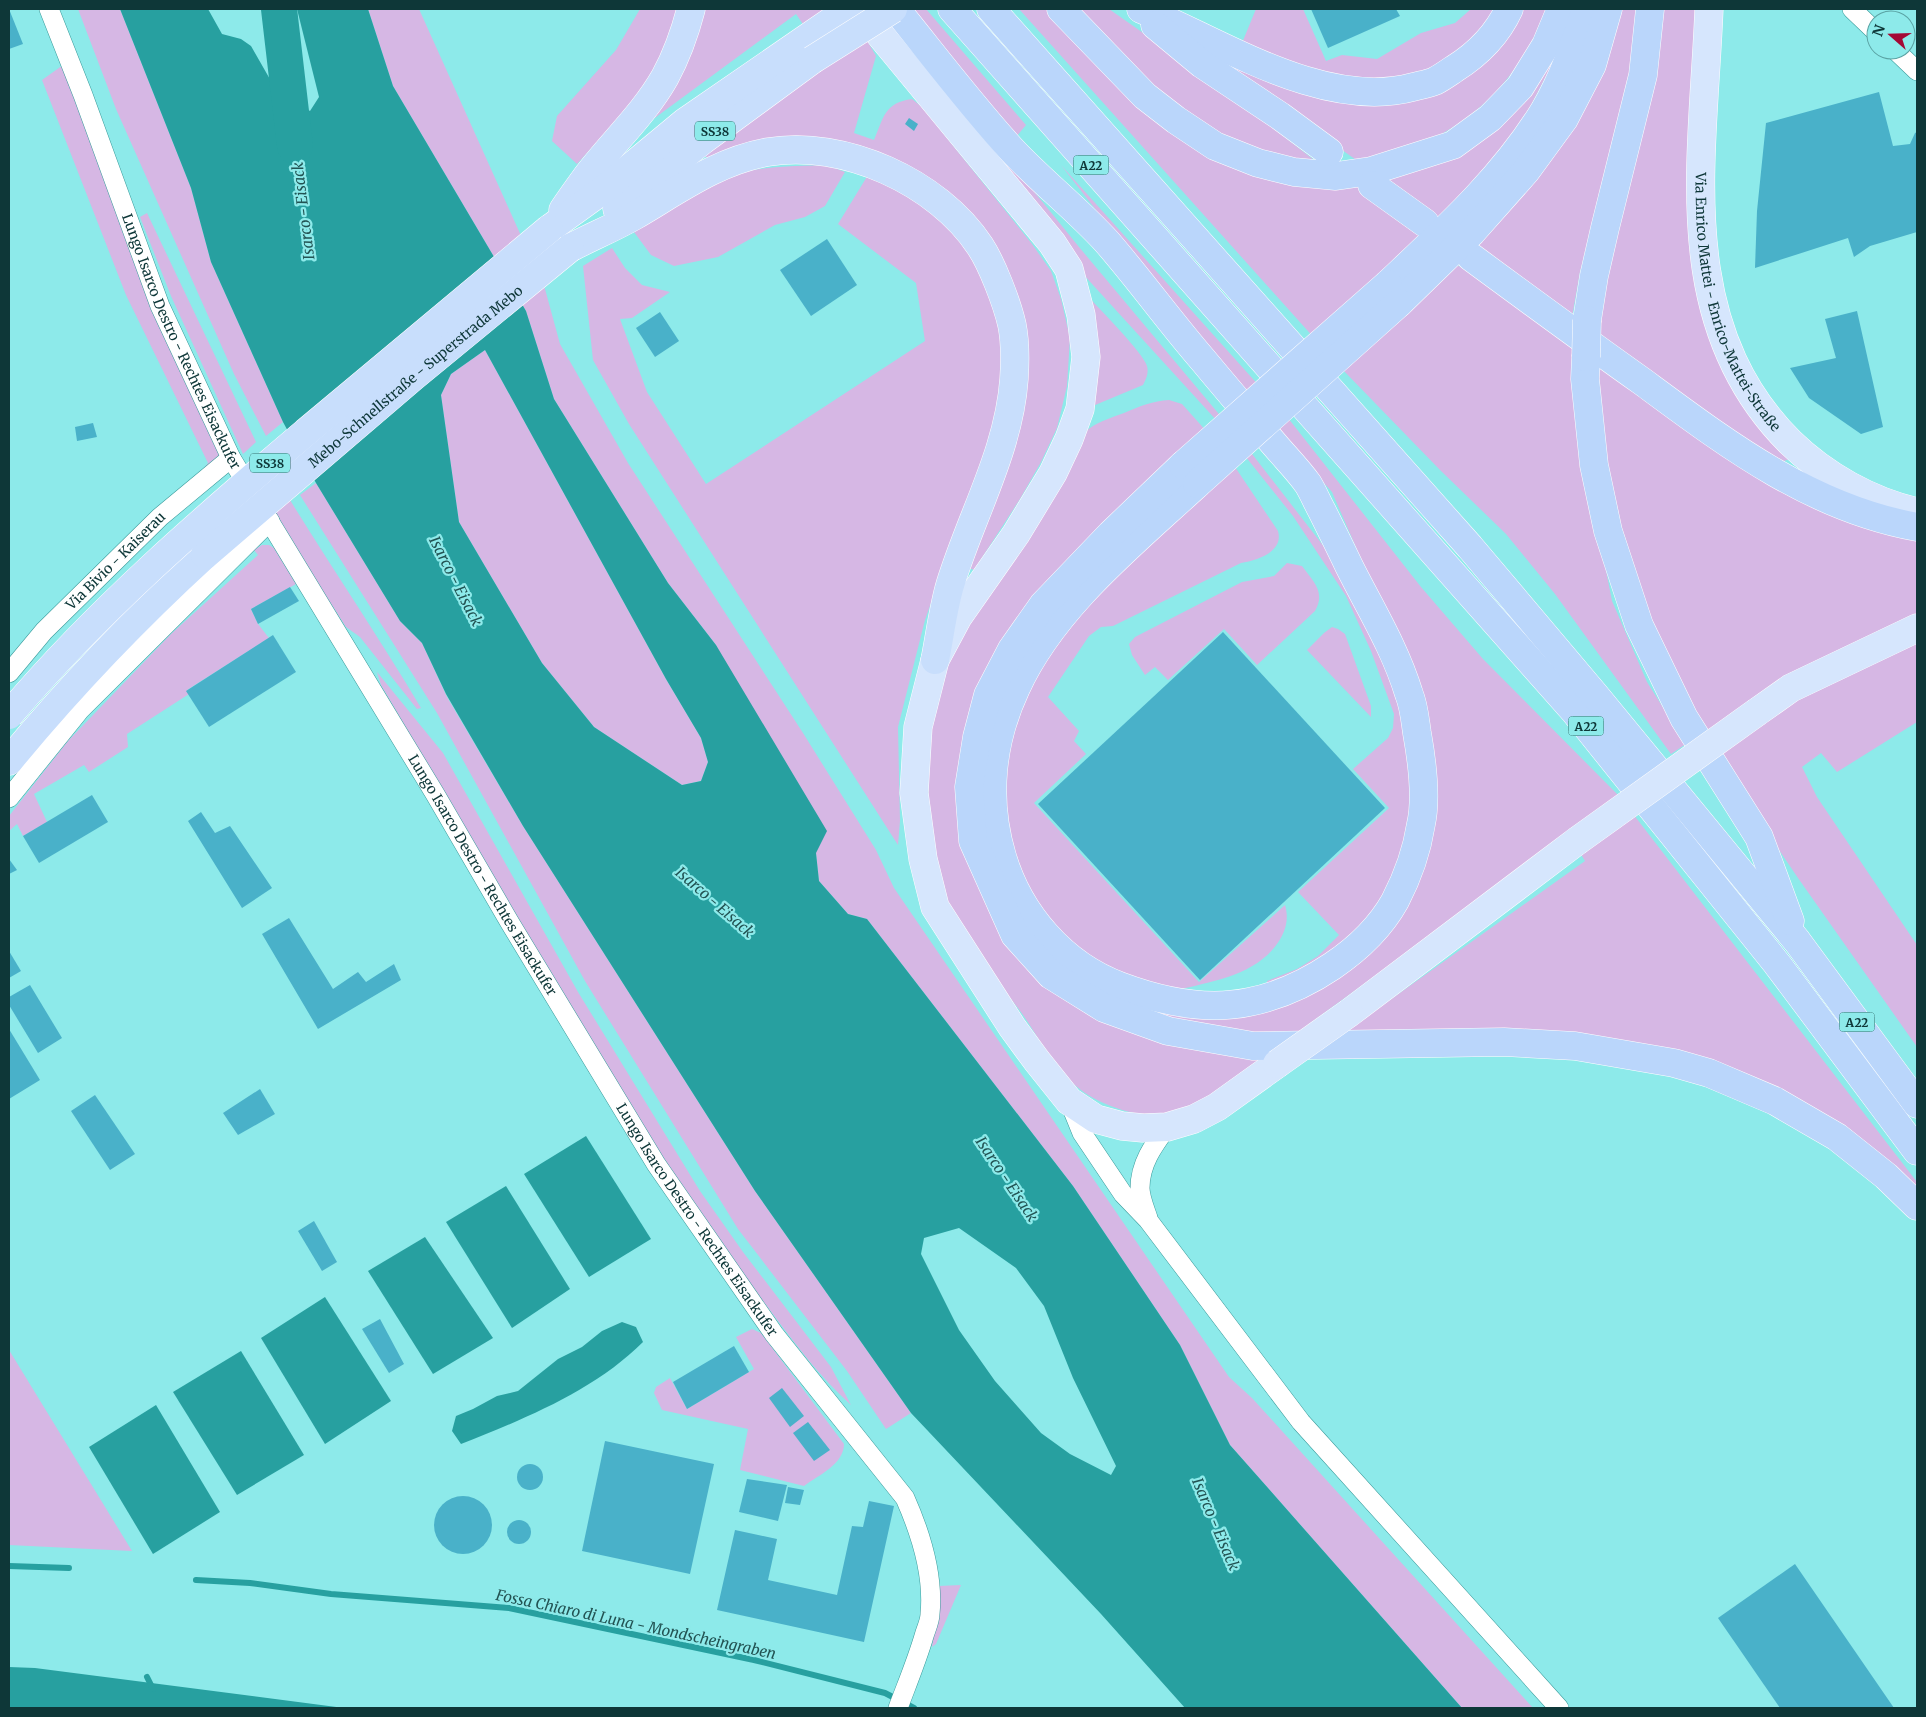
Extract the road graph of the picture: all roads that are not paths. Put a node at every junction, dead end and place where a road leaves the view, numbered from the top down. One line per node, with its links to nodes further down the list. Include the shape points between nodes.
1 (49, 9): 27 (street, Lungo Isarco Destro - Rechtes Eisackufer, via 160,306)
2 (691, 9): 23 (highway, via 666,76 636,120)
3 (850, 9): 18 (highway, SS38)
4 (859, 9): 33 (main road, via 1052,243 1068,269 1082,324 1086,357 1080,408 1053,473 1016,534 958,617)
5 (895, 9): 18 (highway, SS38, bridge); 28 (highway, via 1013,150 1105,240 1308,485 1394,650 1412,700 1421,760 1423,820 1410,868 1393,904 1348,955 1317,975 1286,991 1246,1003 1203,1006 1134,992 1096,977 1067,956 1024,906 1007,875 992,810 992,770 1000,728 1016,687 1043,640)
6 (952, 9): 42 (highway, A22, via 1575,712 1777,964)
7 (991, 9): 38 (highway, A22, via 1463,540)
8 (1061, 9): 11 (highway, via 1145,96 1215,146 1258,164 1336,176 1371,171 1453,145 1490,118 1520,87 1546,44)
9 (1140, 9): 10 (highway, via 1268,67 1322,85 1359,92 1397,91 1434,82 1472,58 1492,37); 21 (highway, via 1202,64)
10 (1509, 9)
11 (1561, 9)
12 (1586, 9): 26 (highway, via 1572,55 1544,111 1506,164)
13 (1608, 9): 26 (highway, via 1592,64 1564,119 1526,171 1472,232)
14 (1650, 9): 38 (highway, bridge, via 1643,75 1594,276 1587,320 1585,379 1594,465 1608,531 1639,626 1684,718 1759,837)
15 (1709, 9): 29 (main road, Via Enrico Mattei - Enrico-Mattei-Straße, via 1700,186 1702,233 1712,305 1731,356 1765,414 1808,458 1854,489)
16 (1852, 9): 17 (street)
17 (1866, 22)
18 (807, 50): 23 (highway, SS38, via 703,140)
19 (1905, 60): 20 (street)
20 (1917, 71)
21 (1329, 152)
22 (1372, 184): 24 (highway)
23 (611, 197): 33 (highway, via 693,179 728,163 767,152 798,149 840,154 872,164 931,195 956,217 980,246 998,282 1012,326 1014,378 1007,427 950,586); 35 (highway, Mebo-Schnellstraße - Superstrada Mebo / SS38, bridge, via 549,229 225,500 103,613 48,668); 36 (highway, Mebo-Schnellstraße - Superstrada Mebo / SS38, bridge, via 570,248 413,376 151,604 73,686)
24 (1425, 223)
25 (1471, 257): 31 (highway, via 1704,427 1775,474 1840,505)
26 (1393, 294): 28 (highway, bridge)
27 (232, 458): 30 (street, Lungo Isarco Destro - Rechtes Eisackufer); 34 (street, Via Bivio - Kaiserau, via 160,517 44,631)
28 (1190, 475): 43 (highway, via 1111,534 1043,605 1012,649 988,695 969,787 973,841 1015,935 1051,975 1104,1008 1168,1032 1253,1046 1504,1042 1575,1046 1674,1063 1708,1073 1775,1101 1837,1137)
29 (1917, 512)
30 (270, 521): 37 (street, via 80,710); 45 (street, Lungo Isarco Destro - Rechtes Eisackufer, via 656,1164 774,1334 905,1498 924,1547 930,1615)
31 (1917, 527)
32 (1917, 628): 41 (main road, bridge, via 1791,688 1577,841 1277,1064 1217,1106 1194,1119)
33 (935, 660): 39 (main road, via 918,727 914,793 923,859 935,907 1012,1027)
34 (9, 672)
35 (9, 715)
36 (9, 761)
37 (9, 798)
38 (1798, 941): 40 (highway, A22)
39 (1069, 1101): 41 (main road, via 1096,1119 1129,1126); 44 (street, via 1082,1133 1123,1194)
40 (1917, 1104)
41 (1167, 1127): 44 (street, via 1142,1168 1140,1189)
42 (1917, 1151)
43 (1917, 1206)
44 (1148, 1220): 46 (street, via 1300,1422)
45 (898, 1708)
46 (1560, 1708)

